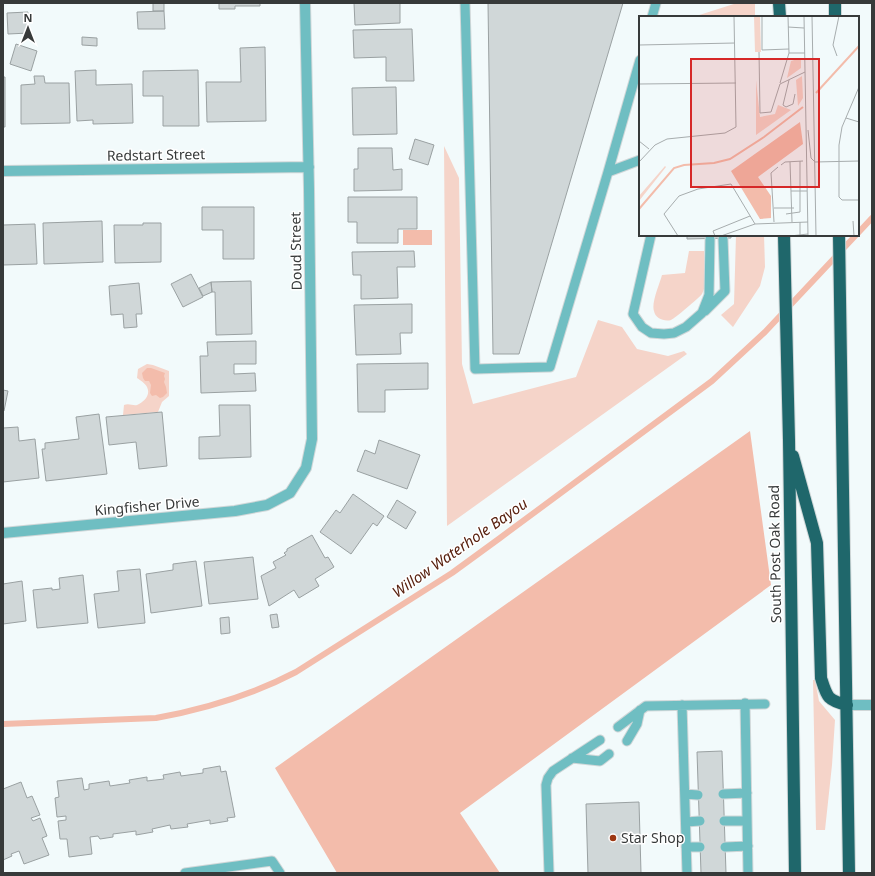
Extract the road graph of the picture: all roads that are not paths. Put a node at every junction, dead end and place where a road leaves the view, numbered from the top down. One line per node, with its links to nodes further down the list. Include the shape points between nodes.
1 (305, 3): 11 (street, Doud Street)
2 (465, 3): 13 (lane, via 475,369 550,367)
3 (656, 3): 6 (lane)
4 (779, 3): 7 (highway)
5 (834, 3): 8 (highway)
6 (652, 16)
7 (780, 16)
8 (835, 16)
9 (639, 64): 13 (lane)
10 (639, 160): 13 (lane)
11 (309, 167): 12 (street, Redstart Street); 21 (street, Doud Street, via 312,439 306,468)
12 (3, 172)
13 (608, 172)
14 (652, 236): 19 (lane, via 633,314 651,333 664,334 674,333 686,327)
15 (784, 236): 20 (highway, South Post Oak Road)
16 (839, 236): 26 (highway)
17 (710, 239): 19 (lane, via 709,295)
18 (723, 239): 19 (lane, via 725,291)
19 (702, 313)
20 (789, 440): 26 (highway, via 817,543 821,678 826,692 833,701); 51 (highway, South Post Oak Road)
21 (290, 493): 22 (street, Kingfisher Drive, via 267,505 235,511)
22 (3, 533)
23 (745, 703): 24 (lane); 25 (lane); 34 (lane)
24 (765, 704)
25 (682, 705): 28 (lane, via 646,706); 35 (lane)
26 (847, 705): 27 (street); 52 (highway)
27 (872, 705)
28 (640, 710): 29 (lane); 31 (lane, via 637,724)
29 (618, 727)
30 (600, 740): 33 (lane)
31 (627, 741)
32 (609, 754): 33 (lane, via 600,761)
33 (572, 758): 48 (lane, via 553,771 546,785)
34 (747, 793): 36 (lane); 38 (lane)
35 (685, 794): 37 (lane); 39 (lane)
36 (723, 794)
37 (698, 795)
38 (747, 821): 41 (lane); 42 (lane)
39 (686, 822): 40 (lane); 45 (lane)
40 (700, 822)
41 (724, 822)
42 (748, 846): 44 (lane); 50 (lane)
43 (700, 847): 45 (lane)
44 (726, 847)
45 (686, 848): 49 (lane)
46 (185, 873): 47 (lane, via 272,860)
47 (280, 873)
48 (549, 873)
49 (687, 873)
50 (748, 873)
51 (795, 873)
52 (849, 873)

